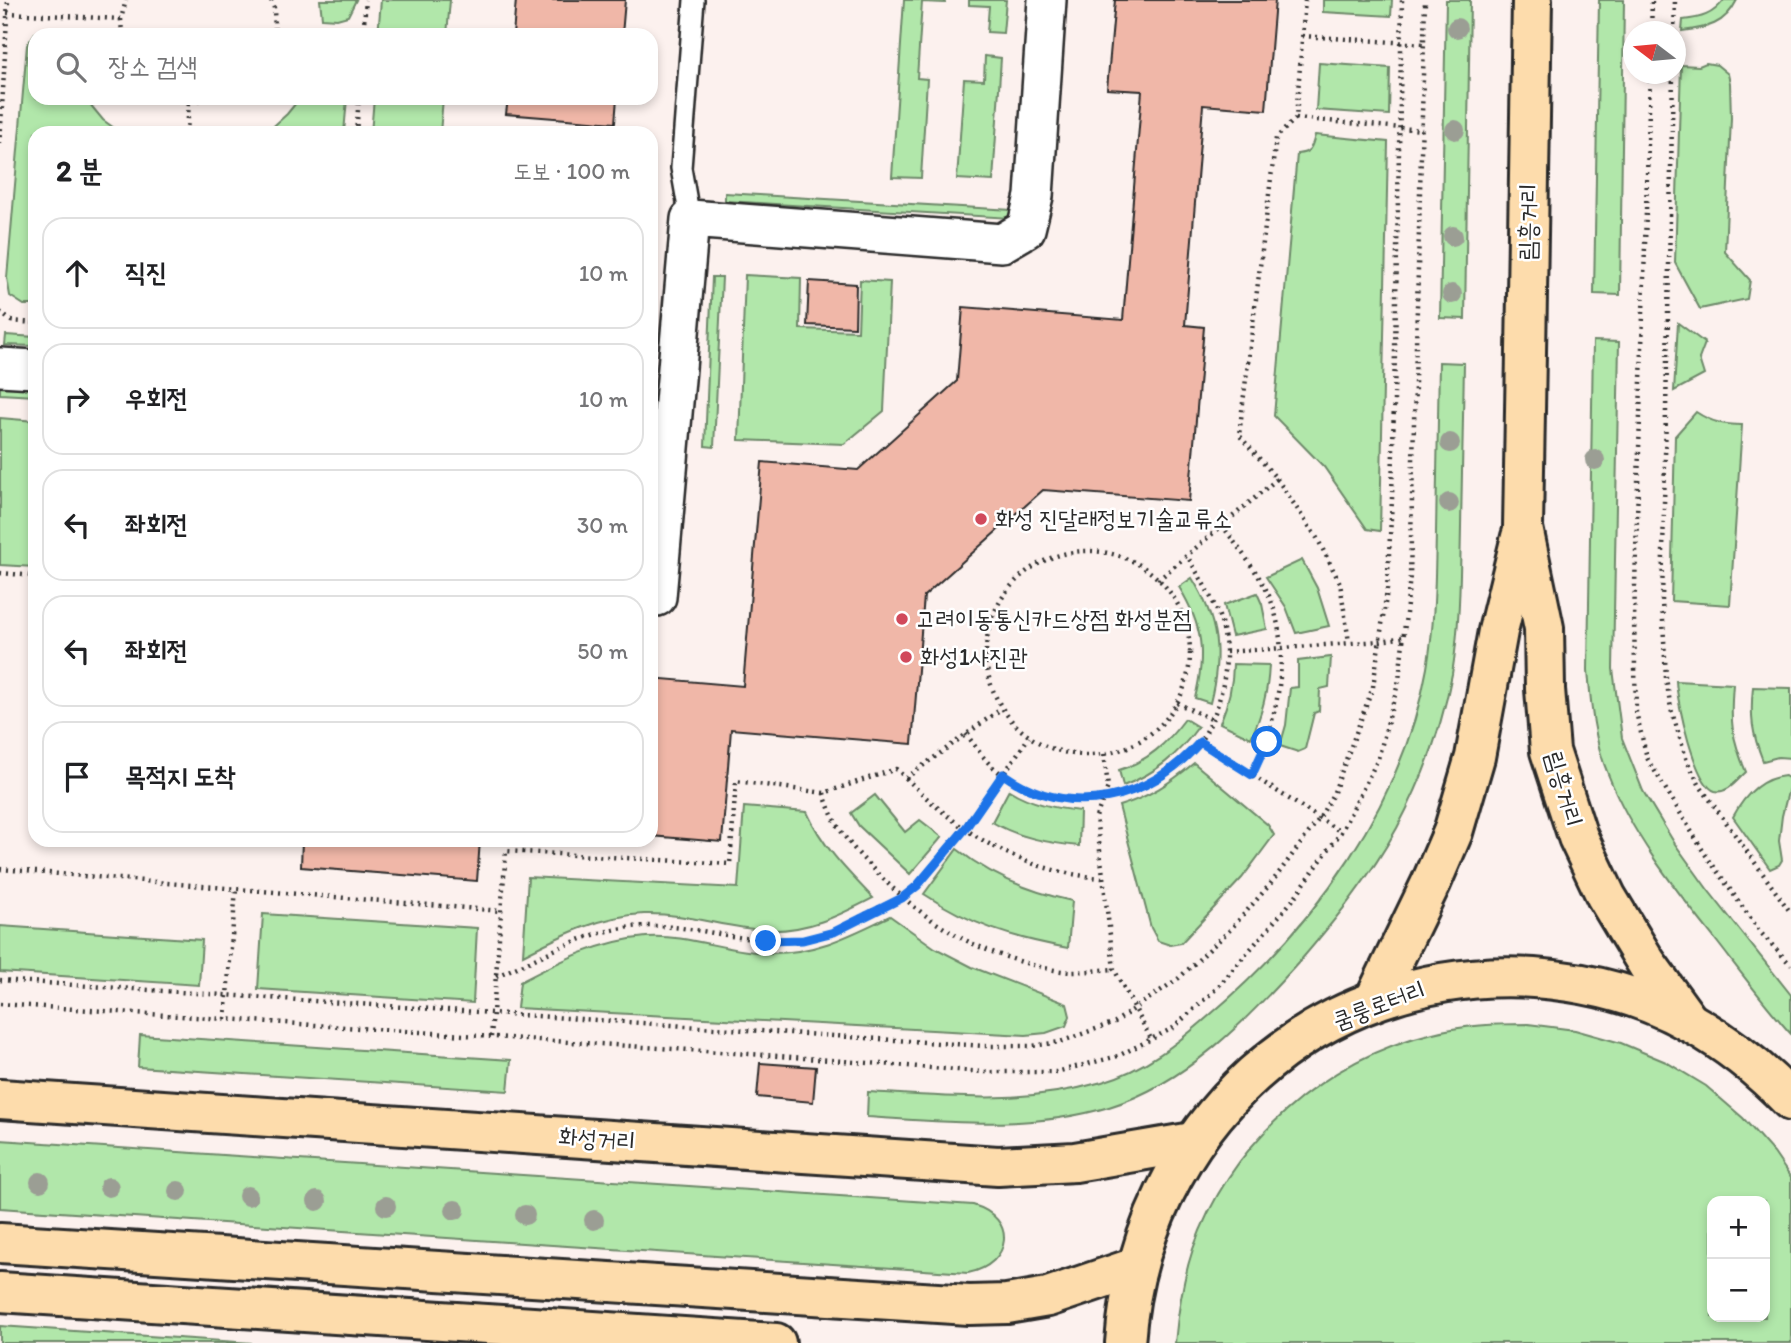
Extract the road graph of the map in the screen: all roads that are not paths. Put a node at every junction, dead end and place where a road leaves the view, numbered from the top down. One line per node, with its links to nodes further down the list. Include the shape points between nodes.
1 (694, 0): 4 (lane, via 681,168)
2 (1047, 0): 4 (street, via 1034,196 1026,229 1002,243)
3 (1532, 0): 7 (main road, 림흥거리)
4 (690, 219): 8 (street)
5 (0, 367): 6 (street)
6 (28, 369)
7 (1523, 528): 9 (main road, 림흥거리, via 1475,757 1453,832); 10 (main road, 림흥거리, via 1544,628 1550,751 1563,797 1606,896)
8 (658, 586)
9 (1374, 1001): 10 (main road, 쿰룽로터리, via 1465,979 1557,979 1646,1002); 13 (main road, 쿰룽로터리, via 1332,1020 1255,1072)
10 (1689, 1021): 12 (main road, 쿰룽로터리, via 1742,1057)
11 (0, 1099): 13 (main road, 화성거리, via 998,1166 1075,1162)
12 (1791, 1101)
13 (1193, 1142): 15 (main road, 쿰룽로터리, via 1169,1181)
14 (0, 1243): 15 (main road, via 969,1306 1048,1297)
15 (1136, 1267): 18 (main road, 쿰룽로터리)
16 (0, 1292): 17 (main road)
17 (776, 1343)
18 (1125, 1343)

